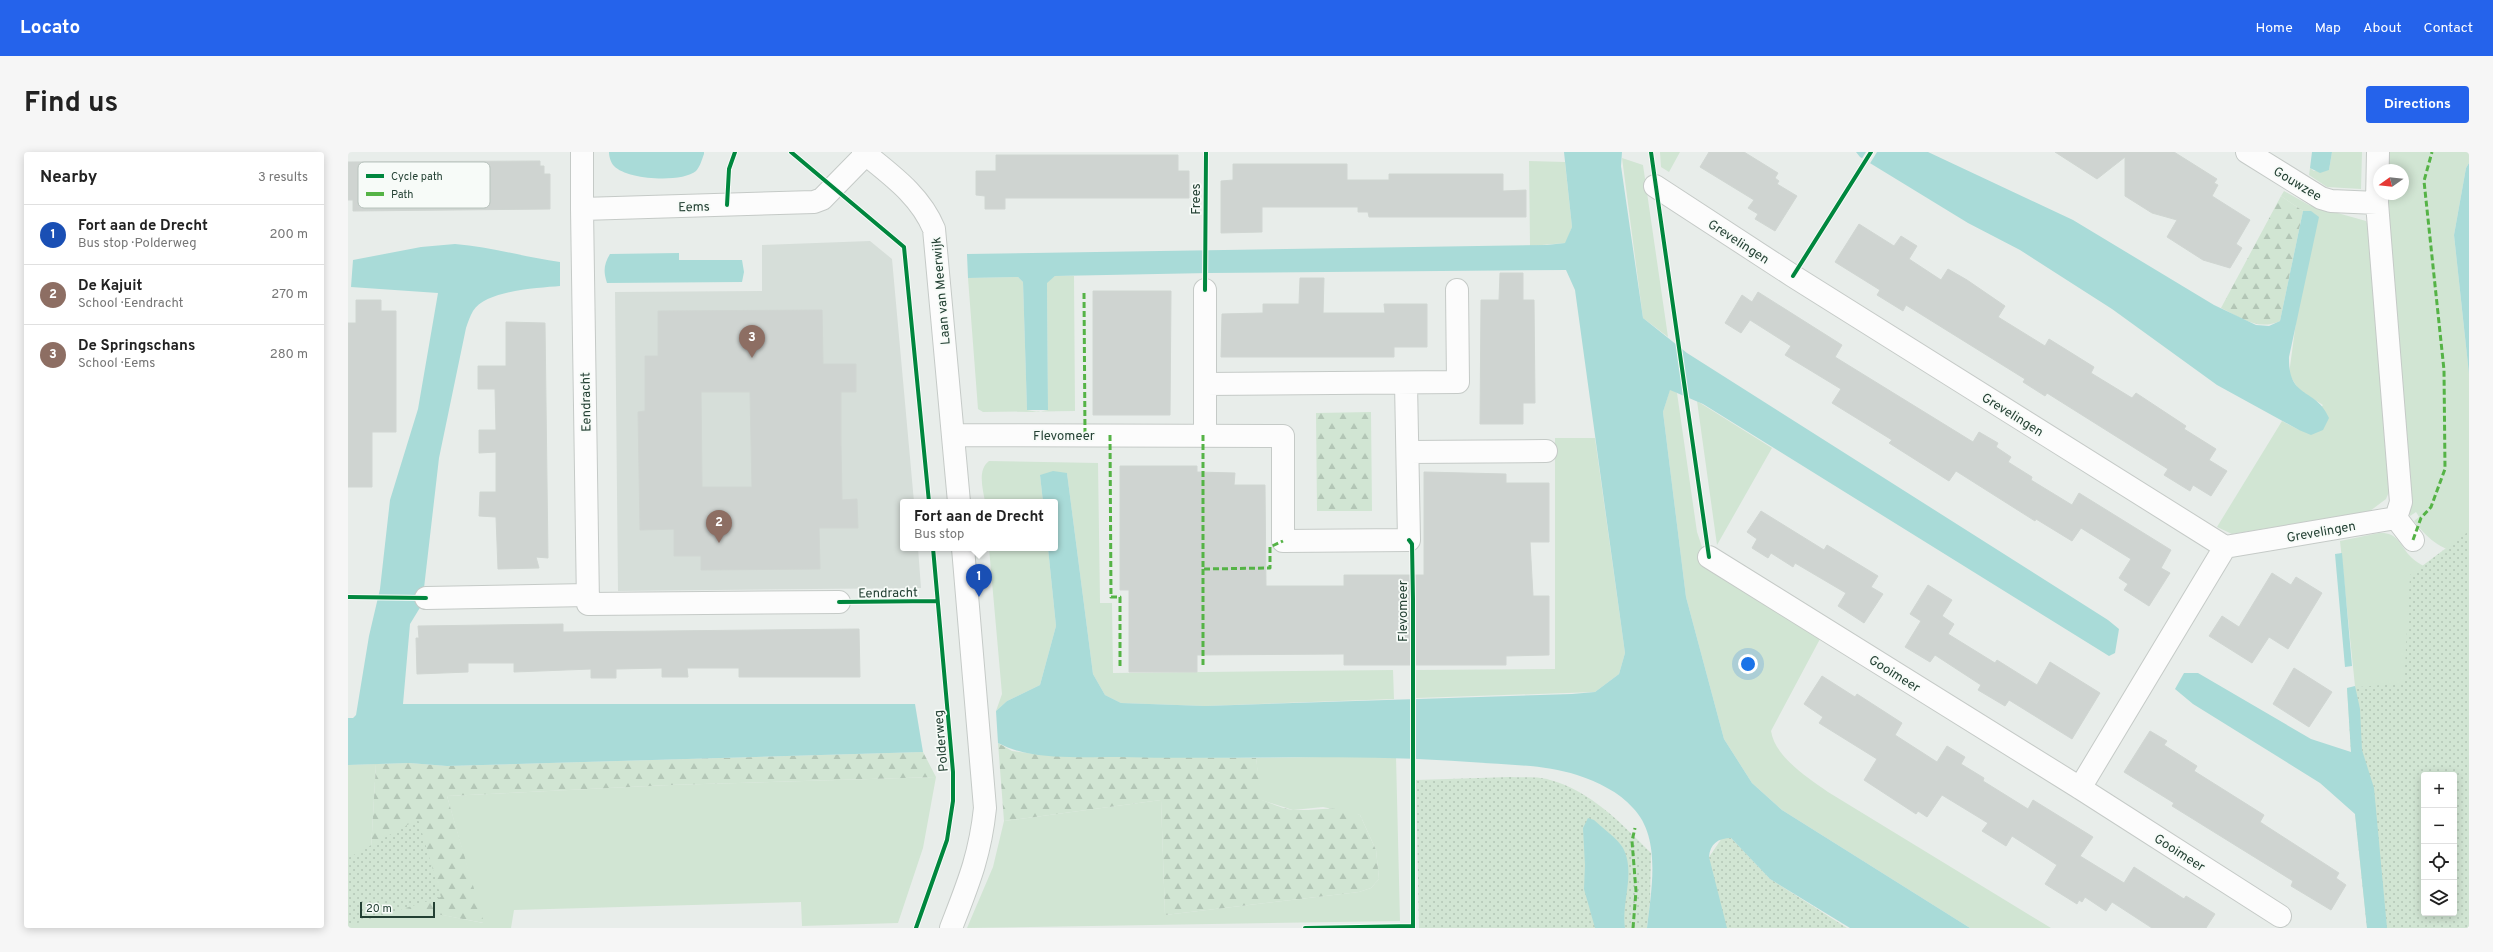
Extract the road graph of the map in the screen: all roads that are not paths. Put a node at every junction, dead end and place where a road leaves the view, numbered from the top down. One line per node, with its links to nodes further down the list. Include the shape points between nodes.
1 (582, 152): 7 (street)
2 (2247, 152): 6 (street, Gouwzee, via 2321,198 2331,201)
3 (2378, 152): 6 (street)
4 (866, 153): 7 (street, Eems, via 822,199 814,202); 12 (street, Laan van Meerwijk, via 920,203 934,229)
5 (1655, 186): 19 (street, Grevelingen)
6 (2377, 203): 17 (street, via 2401,502)
7 (582, 209): 22 (street, Eendracht)
8 (1205, 290): 11 (street)
9 (1457, 290): 10 (street, via 1458,382)
10 (1406, 383): 11 (street); 15 (street, Flevomeer)
11 (1205, 384): 13 (street)
12 (954, 435): 13 (street, Flevomeer); 16 (street)
13 (1205, 435): 15 (street, Flevomeer, via 1283,436 1283,541 1409,540)
14 (1546, 451): 15 (street)
15 (1408, 452)
16 (959, 499)
17 (2396, 518): 18 (street); 19 (street, Grevelingen)
18 (2412, 540)
19 (2225, 548): 25 (street)
20 (963, 551): 27 (street, via 985,808 982,839 975,868)
21 (1709, 558): 25 (street, Gooimeer)
22 (588, 595): 23 (street); 24 (street, Eendracht, via 588,604)
23 (426, 598)
24 (840, 602)
25 (2080, 788): 26 (street, Gooimeer)
26 (2280, 916)
27 (951, 928)

